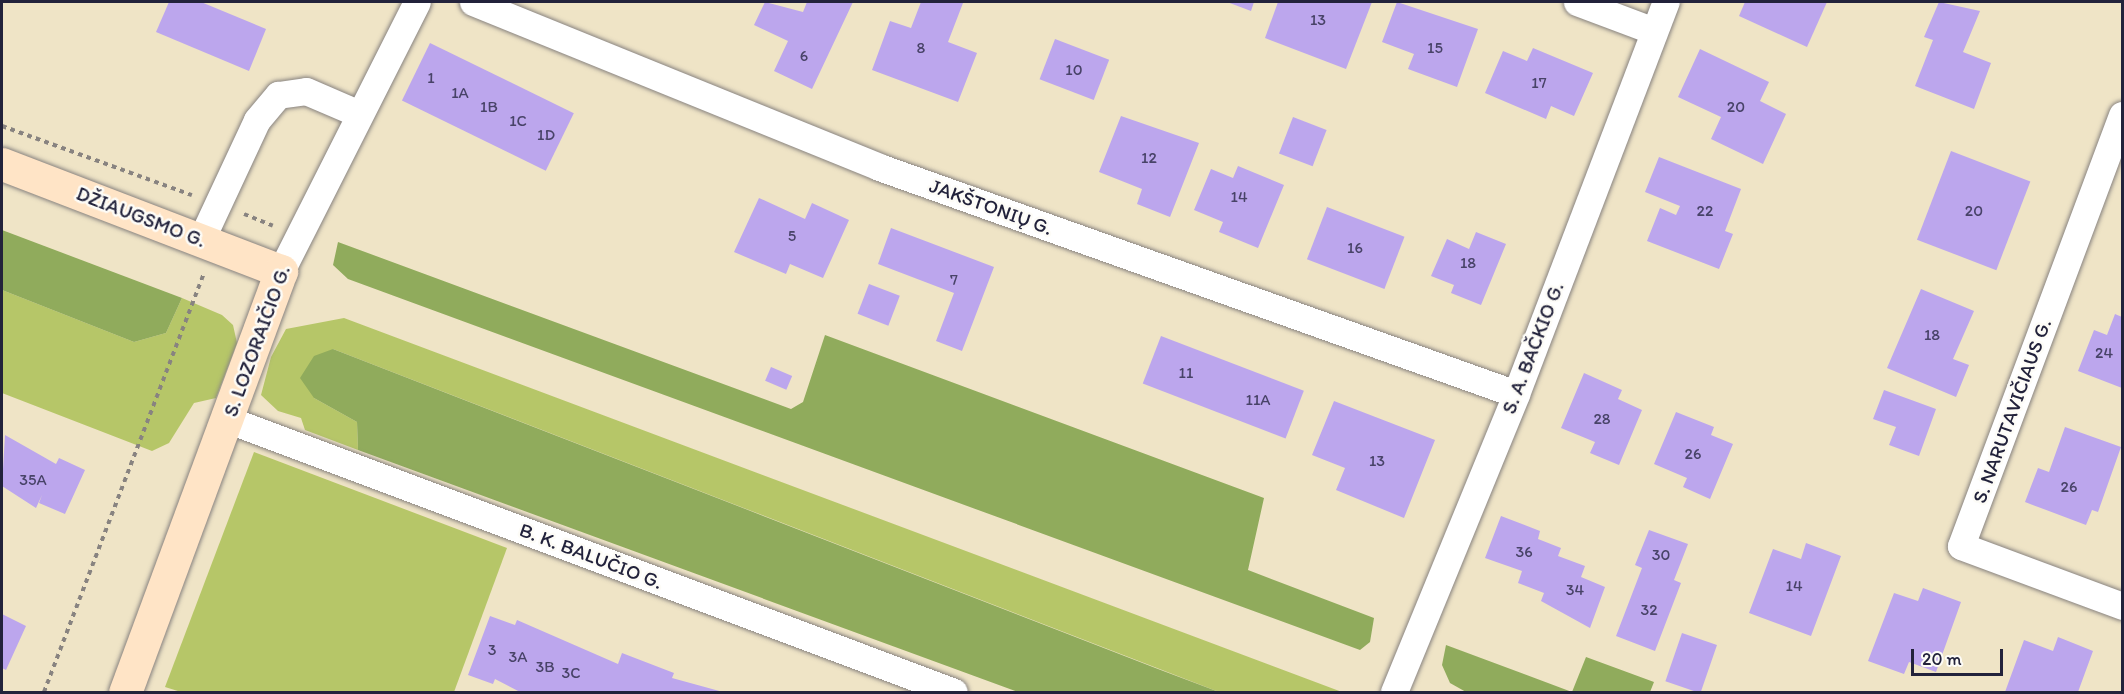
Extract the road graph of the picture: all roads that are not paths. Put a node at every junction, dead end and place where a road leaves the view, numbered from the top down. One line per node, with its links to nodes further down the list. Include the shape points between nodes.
1 (417, 2): 6 (street, S. LOZORAIČIO G.)
2 (473, 2): 11 (street, JAKŠTONIŲ G., via 879,167)
3 (1577, 2): 5 (street)
4 (1666, 2): 5 (street, S. A. BAČKIO G.)
5 (1654, 31): 11 (street, S. A. BAČKIO G.)
6 (357, 113): 9 (street, via 306,91 278,95 257,120 217,204); 10 (street, S. LOZORAIČIO G.)
7 (2122, 115): 13 (street, S. NARUTAVIČIAUS G., via 1961,546)
8 (2, 164): 9 (street, DŽIAUGSMO G.)
9 (208, 242): 10 (street, DŽIAUGSMO G.)
10 (281, 271): 12 (street, S. LOZORAIČIO G.)
11 (1516, 394): 14 (street, S. A. BAČKIO G.)
12 (229, 420): 15 (street, S. LOZORAIČIO G.); 16 (street, B. K. BALUČIO G.)
13 (2122, 606)
14 (1394, 692)
15 (125, 693)
16 (954, 693)

